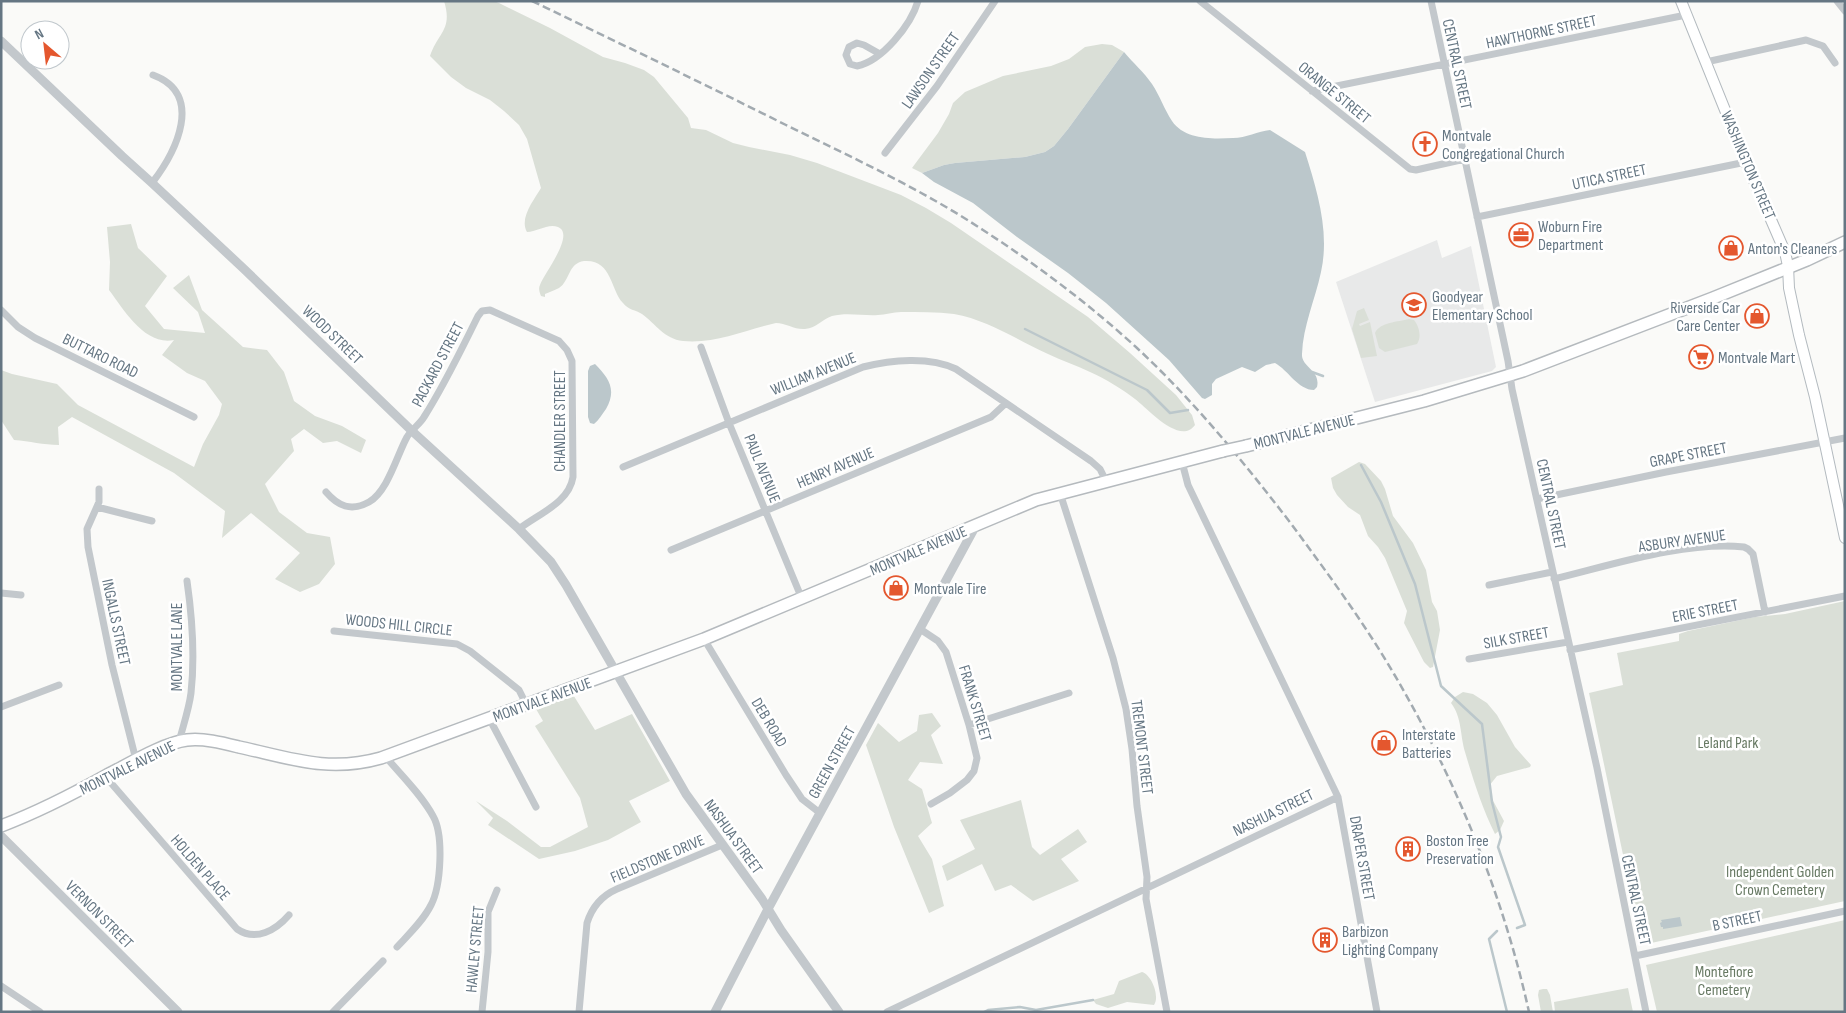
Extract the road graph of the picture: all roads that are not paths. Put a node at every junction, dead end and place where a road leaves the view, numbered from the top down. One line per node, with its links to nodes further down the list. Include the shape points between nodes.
1 (918, 1): 10 (street, via 901,33)
2 (994, 1): 16 (street, LAWSON STREET, via 937,86)
3 (1200, 1): 15 (street, ORANGE STREET)
4 (1431, 1): 13 (street, CENTRAL STREET)
5 (1681, 1): 8 (main road, WASHINGTON STREET)
6 (1837, 1): 7 (street)
7 (1845, 11)
8 (1686, 15): 11 (main road, WASHINGTON STREET); 13 (street, HAWTHORNE STREET)
9 (1, 41): 19 (street, WOOD STREET)
10 (880, 54): 10 (street, via 857,66 849,62 846,55 849,47 857,43)
11 (1706, 62): 12 (street, via 1806,40 1823,46); 18 (main road, WASHINGTON STREET)
12 (1835, 63)
13 (1445, 64): 15 (street, HAWTHORNE STREET); 17 (street, CENTRAL STREET)
14 (153, 75): 19 (street, via 173,88 182,113 180,132)
15 (1312, 91): 17 (street, ORANGE STREET, via 1411,170)
16 (885, 154)
17 (1465, 159): 20 (street, CENTRAL STREET)
18 (1746, 162): 20 (street, UTICA STREET); 22 (main road, WASHINGTON STREET, via 1784,249)
19 (152, 183): 30 (street, WOOD STREET)
20 (1477, 217): 26 (street, CENTRAL STREET)
21 (1845, 242): 22 (main road, MONTVALE AVENUE)
22 (1788, 266): 26 (main road, MONTVALE AVENUE); 32 (main road, WASHINGTON STREET, via 1789,288)
23 (1, 310): 28 (street, BUTTARO ROAD, via 35,338)
24 (485, 310): 30 (street, PACKARD STREET, via 478,316 423,419); 44 (street, CHANDLER STREET, via 559,341 572,361 572,485 560,501)
25 (701, 347): 29 (street, PAUL AVENUE)
26 (1510, 375): 33 (main road, MONTVALE AVENUE, bridge, via 1424,401); 39 (street, CENTRAL STREET)
27 (1005, 404): 29 (street, WILLIAM AVENUE, via 953,368 931,361 910,361 863,367); 35 (street, WILLIAM AVENUE, via 1092,461); 41 (street, HENRY AVENUE, via 992,416)
28 (194, 417)
29 (729, 422): 34 (street, WILLIAM AVENUE); 41 (street, PAUL AVENUE)
30 (412, 431): 37 (street, PACKARD STREET, via 383,486 370,502 346,507); 44 (street, WOOD STREET)
31 (1845, 438): 32 (street, GRAPE STREET)
32 (1825, 442): 39 (street, GRAPE STREET); 45 (main road, WASHINGTON STREET)
33 (1182, 462): 35 (main road, MONTVALE AVENUE); 72 (street, NASHUA STREET, via 1188,485)
34 (622, 467)
35 (1106, 481): 38 (main road, MONTVALE AVENUE)
36 (99, 489): 40 (street, INGALLS STREET)
37 (326, 492)
38 (1060, 493): 43 (main road, MONTVALE AVENUE); 79 (street, TREMONT STREET, via 1126,709)
39 (1537, 499): 47 (street, CENTRAL STREET)
40 (97, 507): 42 (street); 70 (street, INGALLS STREET, via 88,525 88,547 112,665)
41 (766, 510): 46 (street, HENRY AVENUE); 53 (street, PAUL AVENUE)
42 (152, 520)
43 (975, 527): 53 (main road, MONTVALE AVENUE); 55 (street, GREEN STREET)
44 (519, 529): 61 (street, WOOD STREET, via 556,570)
45 (1845, 538)
46 (671, 550)
47 (1553, 575): 49 (street, ASBURY AVENUE); 54 (street, ASBURY AVENUE, via 1710,546 1744,547 1753,554); 58 (street, CENTRAL STREET)
48 (187, 581): 68 (street, MONTVALE LANE, via 192,684)
49 (1489, 585)
50 (1, 593): 51 (street)
51 (20, 595)
52 (1845, 596): 54 (street, ERIE STREET)
53 (802, 598): 57 (main road, MONTVALE AVENUE)
54 (1765, 612): 59 (street, ERIE STREET)
55 (920, 628): 67 (street, FRANK STREET, via 943,647); 75 (street, GREEN STREET)
56 (334, 631): 64 (street, WOODS HILL CIRCLE, via 457,644 519,690)
57 (704, 639): 61 (main road, MONTVALE AVENUE); 75 (street, DEB ROAD, via 786,775 802,799)
58 (1568, 642): 59 (street, CENTRAL STREET); 60 (street, SILK STREET)
59 (1570, 650): 85 (street, CENTRAL STREET)
60 (1469, 659)
61 (615, 672): 64 (main road, MONTVALE AVENUE); 78 (street, NASHUA STREET, via 686,794)
62 (59, 685): 65 (street)
63 (1069, 693): 67 (street)
64 (526, 704): 66 (main road, MONTVALE AVENUE)
65 (1, 707)
66 (489, 718): 69 (main road, MONTVALE AVENUE); 74 (street)
67 (969, 725): 73 (street, FRANK STREET, via 977,755 974,771 957,789)
68 (179, 742): 69 (main road, MONTVALE AVENUE, via 222,743 330,765 358,764); 70 (main road, MONTVALE AVENUE)
69 (385, 756): 84 (street, via 428,808 440,836 437,883 432,903)
70 (136, 760): 71 (main road, MONTVALE AVENUE)
71 (105, 776): 76 (main road, MONTVALE AVENUE); 83 (street, HOLDEN PLACE, via 239,930 249,935 262,934)
72 (1338, 797): 79 (street, NASHUA STREET); 97 (street, DRAPER STREET)
73 (931, 804)
74 (536, 807)
75 (820, 813): 81 (street, GREEN STREET)
76 (1, 826)
77 (1, 836): 89 (street, VERNON STREET)
78 (722, 845): 81 (street, NASHUA STREET); 92 (street, FIELDSTONE DRIVE, via 617,889 598,902 587,923)
79 (1146, 889): 95 (street, NASHUA STREET); 96 (street, TREMONT STREET)
80 (497, 890): 91 (street, HAWLEY STREET, via 488,914)
81 (768, 909): 93 (street, GREEN STREET); 94 (street, NASHUA STREET)
82 (1845, 910): 85 (street, B STREET)
83 (290, 915)
84 (397, 947)
85 (1634, 956): 98 (street, CENTRAL STREET)
86 (383, 961): 90 (street)
87 (1, 986): 88 (street)
88 (40, 1012)
89 (178, 1012)
90 (333, 1012)
91 (482, 1012)
92 (580, 1012)
93 (715, 1012)
94 (839, 1012)
95 (887, 1012)
96 (1168, 1012)
97 (1377, 1012)
98 (1646, 1012)

